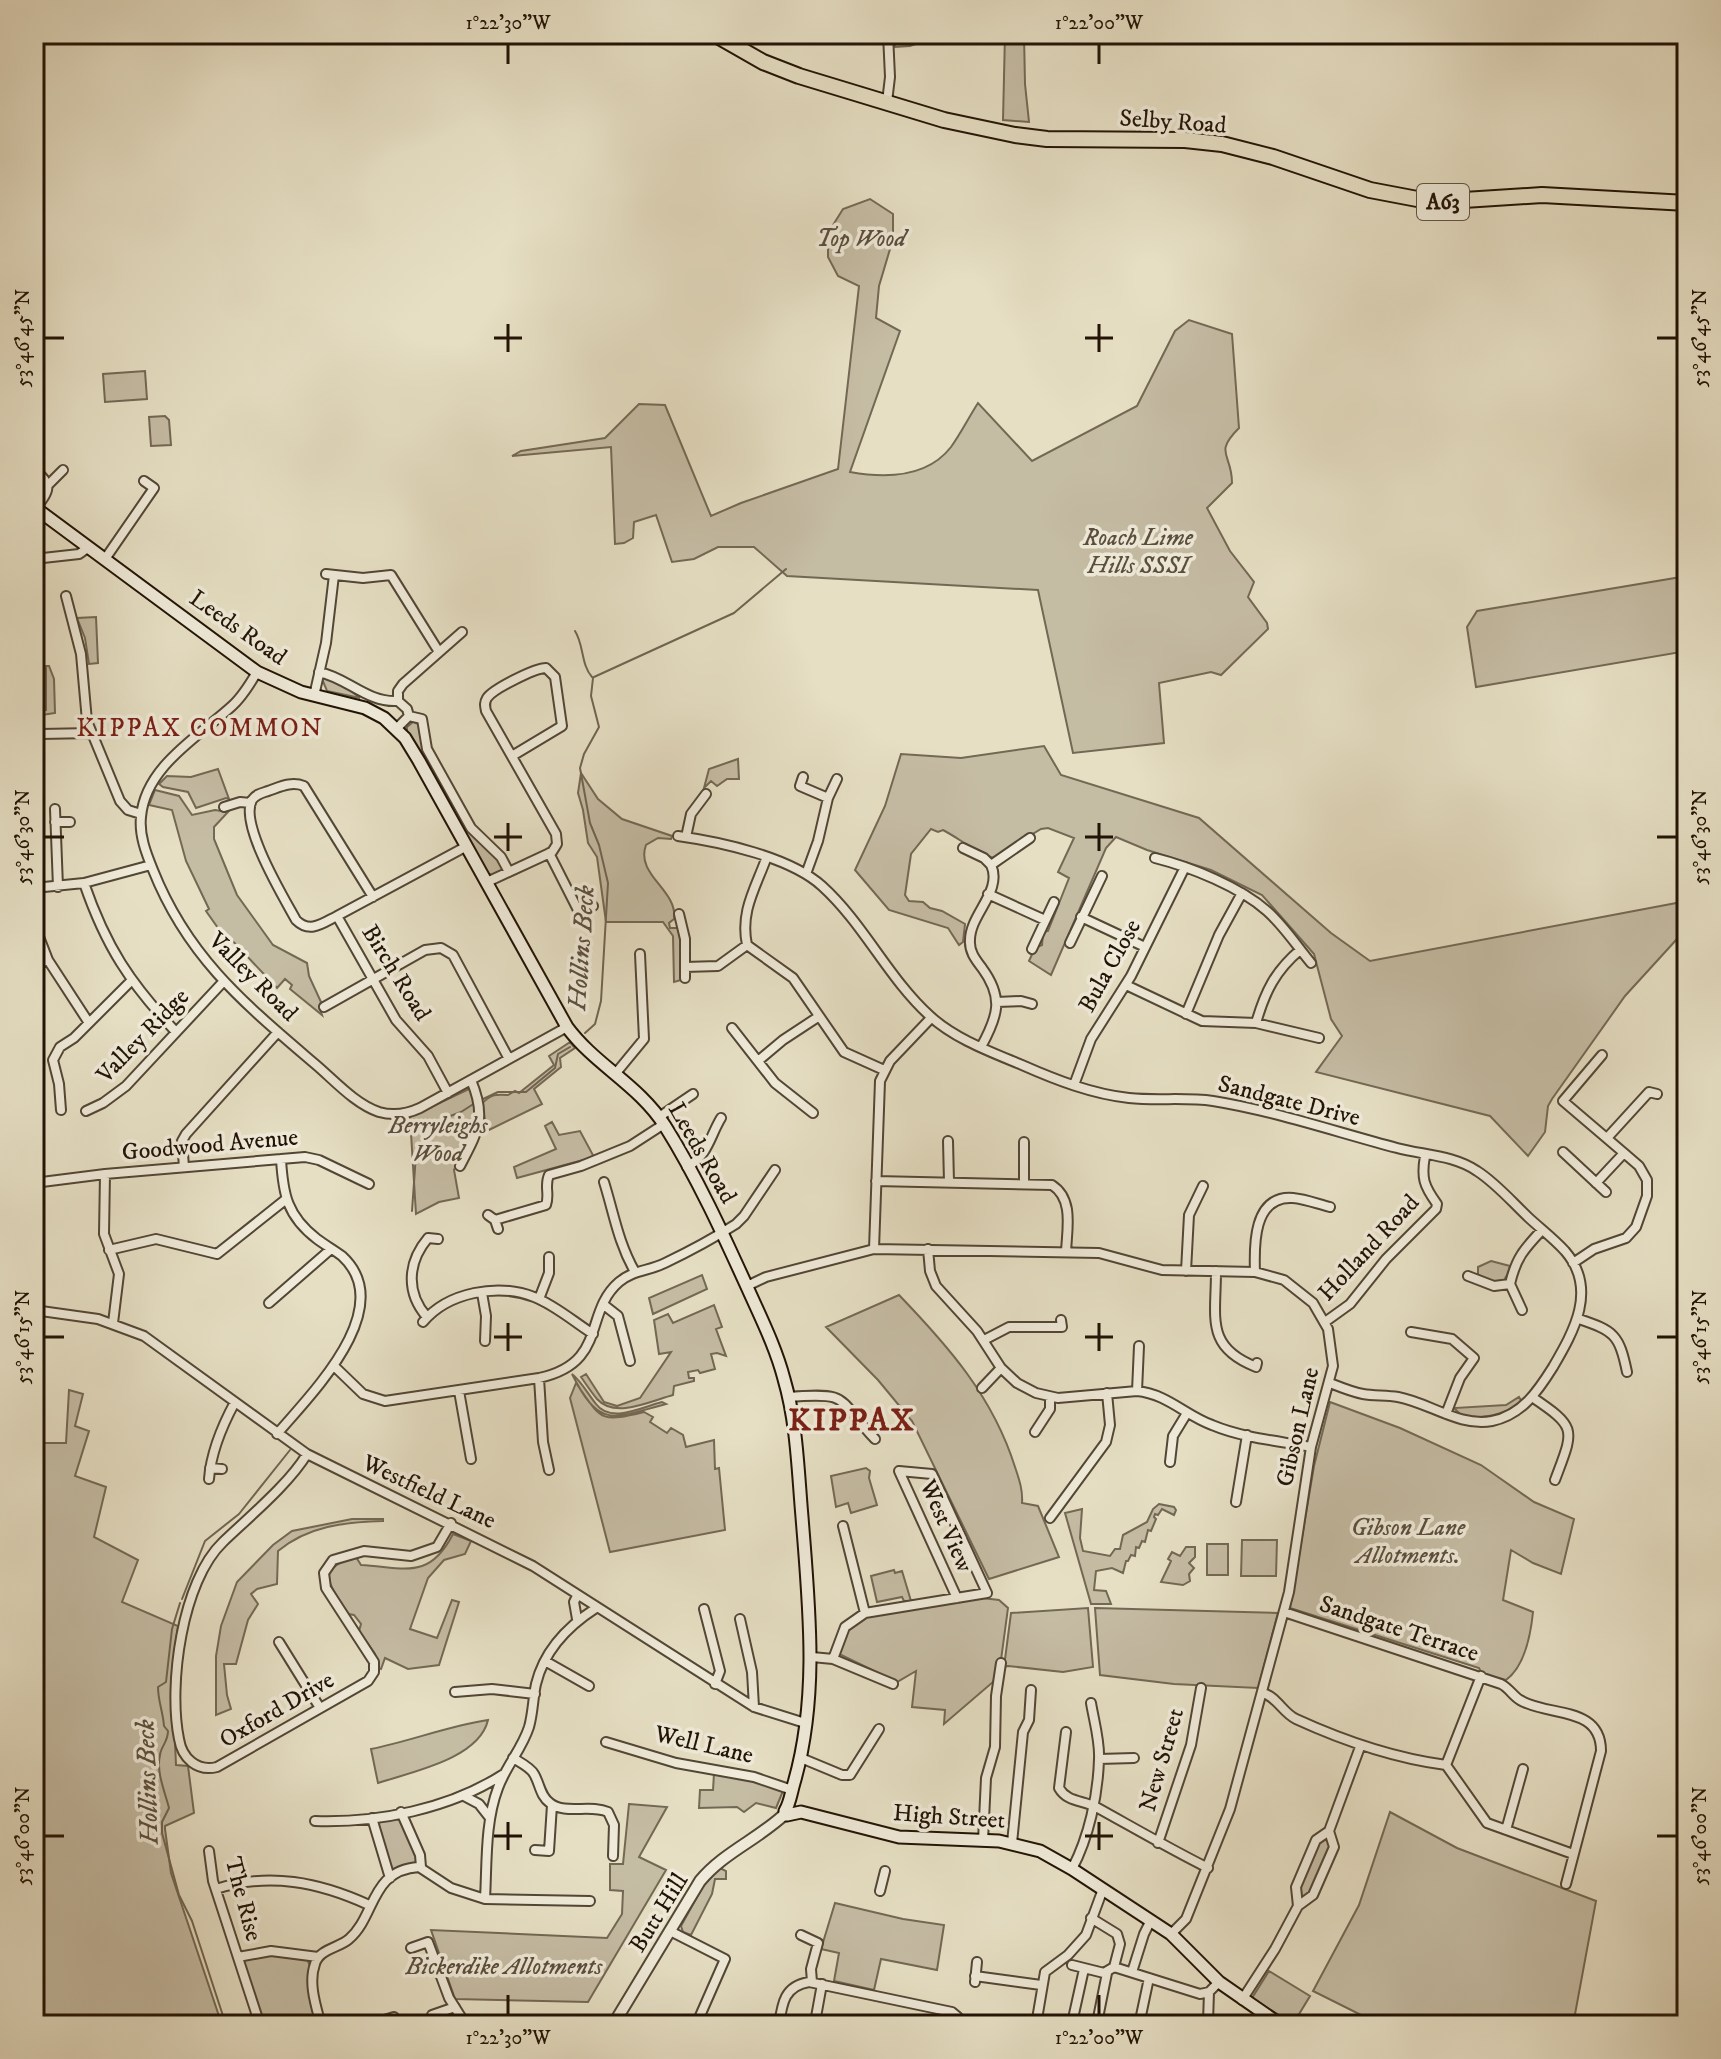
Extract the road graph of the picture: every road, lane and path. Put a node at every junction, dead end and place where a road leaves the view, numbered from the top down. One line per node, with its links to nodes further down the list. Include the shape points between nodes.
1 (714, 34): 3 (highway, Selby Road / A63, via 784,71)
2 (888, 34): 3 (street)
3 (887, 102): 4 (highway, Selby Road / A63, via 944,120 1031,137 1222,144 1415,200 1574,195)
4 (1687, 203)
5 (34, 470): 8 (street)
6 (63, 470): 8 (street)
7 (144, 481): 12 (street, via 154,488)
8 (48, 485): 9 (street)
9 (35, 507): 10 (main road, Leeds Road)
10 (89, 547): 11 (street, via 79,554); 12 (main road, Leeds Road)
11 (34, 559)
12 (105, 559): 16 (main road, Leeds Road)
13 (66, 596): 22 (street)
14 (462, 632): 15 (street)
15 (439, 652): 17 (street, via 391,575 330,575); 19 (street, via 403,684)
16 (257, 672): 18 (main road, Leeds Road); 32 (street, via 234,704 160,773)
17 (319, 672): 18 (street); 19 (street, via 362,694)
18 (314, 696): 21 (main road, Leeds Road, via 365,708)
19 (398, 701): 20 (street)
20 (409, 716): 21 (street); 44 (street, via 422,719 427,749 471,828)
21 (397, 728): 36 (main road, Leeds Road)
22 (92, 733): 23 (street); 32 (street, via 120,801)
23 (41, 734)
24 (512, 756): 24 (street, via 485,702 536,668 546,668 555,677 562,726); 38 (street, via 556,834 557,844)
25 (803, 777): 28 (street, via 800,786)
26 (837, 779): 28 (street)
27 (706, 794): 40 (street, Sandgate Drive, via 682,836)
28 (828, 798): 45 (street)
29 (251, 803): 30 (street); 53 (street, via 259,794 290,783 304,786); 57 (street, via 259,852 296,920 313,927)
30 (224, 807)
31 (55, 809): 33 (street)
32 (141, 814): 41 (street, Valley Road, via 141,836)
33 (55, 822): 34 (street); 49 (street)
34 (70, 822)
35 (1030, 838): 42 (street)
36 (467, 846): 47 (main road, Leeds Road); 53 (street, Birch Road)
37 (963, 848): 42 (street)
38 (549, 853): 44 (street); 55 (street, via 579,912)
39 (1155, 858): 43 (street)
40 (766, 859): 45 (street, Sandgate Drive); 62 (street, via 745,913)
41 (151, 865): 48 (street); 74 (street, Valley Road, via 181,927)
42 (991, 865): 52 (street, via 994,877)
43 (1185, 867): 51 (street); 63 (street, Bula Close)
44 (509, 872): 47 (street)
45 (806, 874): 81 (street, Sandgate Drive, via 824,888)
46 (1102, 876): 58 (street)
47 (487, 882): 84 (main road, Leeds Road)
48 (84, 883): 49 (street); 73 (street, via 102,930)
49 (58, 887): 50 (street)
50 (34, 888)
51 (1242, 893): 65 (street, via 1275,919); 79 (street)
52 (988, 894): 59 (street); 76 (street, via 969,944 992,982)
53 (373, 897): 57 (street, Birch Road)
54 (1054, 902): 59 (street)
55 (593, 906)
56 (679, 914): 70 (street)
57 (337, 916): 72 (street, Birch Road)
58 (1081, 917): 61 (street); 63 (street)
59 (1045, 920): 64 (street)
60 (34, 924): 67 (street)
61 (1070, 943)
62 (747, 945): 70 (street, via 718,966); 80 (street, via 788,973)
63 (1145, 947): 75 (street, Bula Close)
64 (1032, 949)
65 (1300, 950): 68 (street); 83 (street, via 1272,979)
66 (640, 954): 94 (street, via 644,1039)
67 (48, 960): 69 (street); 82 (street)
68 (1311, 963)
69 (34, 965)
70 (685, 967): 71 (street)
71 (685, 978)
72 (374, 979): 78 (street); 91 (street, via 425,950 441,948 453,955); 98 (street, Birch Road)
73 (131, 981): 82 (street); 86 (street)
74 (223, 982): 86 (street, Valley Ridge); 87 (street, Valley Road)
75 (1126, 985): 79 (street); 96 (street, Bula Close, via 1091,1039)
76 (997, 1002): 77 (street); 89 (street)
77 (1032, 1004)
78 (324, 1007)
79 (1186, 1014): 83 (street, via 1207,1022)
80 (818, 1017): 92 (street); 93 (street, via 844,1052)
81 (931, 1018): 89 (street, Sandgate Drive); 93 (street)
82 (89, 1023): 100 (street, via 60,1047 53,1060)
83 (1256, 1023): 88 (street)
84 (567, 1027): 91 (street, Valley Road); 94 (main road, Leeds Road)
85 (732, 1028): 92 (street)
86 (176, 1032): 101 (street, Valley Ridge, via 126,1086)
87 (278, 1032): 98 (street, Valley Road, via 375,1110 409,1112); 113 (street, via 186,1134)
88 (1319, 1038)
89 (981, 1047): 96 (street, Sandgate Drive)
90 (1602, 1055): 105 (street, via 1563,1101)
91 (509, 1059): 95 (street, Valley Road)
92 (758, 1061): 102 (street, via 775,1083)
93 (884, 1070): 117 (street, via 878,1093)
94 (616, 1073): 103 (main road, Leeds Road)
95 (471, 1080): 98 (street, Valley Road); 112 (street, via 479,1102 479,1129)
96 (1074, 1085): 110 (street, Sandgate Drive, via 1121,1097 1242,1106)
97 (1651, 1091): 105 (street)
98 (448, 1093)
99 (693, 1094): 103 (street)
100 (61, 1110)
101 (86, 1111)
102 (813, 1113)
103 (661, 1120): 114 (main road, Leeds Road); 127 (street, via 630,1146 549,1175)
104 (721, 1125): 114 (street, via 703,1156)
105 (1607, 1138): 109 (street)
106 (948, 1141): 119 (street)
107 (1024, 1142): 121 (street)
108 (1563, 1152): 122 (street)
109 (1624, 1153): 122 (street); 140 (street, via 1647,1180 1647,1196 1633,1231)
110 (1425, 1156): 131 (street, Sandgate Drive, via 1452,1159 1481,1173); 156 (street, Holland Road, via 1422,1178 1436,1209 1350,1304)
111 (281, 1159): 113 (street, Goodwood Avenue); 123 (street, Goodwood Avenue, via 314,1158); 126 (street)
112 (460, 1166)
113 (184, 1167): 116 (street, Goodwood Avenue)
114 (687, 1167): 132 (main road, Leeds Road)
115 (775, 1170): 132 (street, via 744,1216)
116 (105, 1174): 120 (street); 137 (street, Goodwood Avenue, via 104,1234)
117 (876, 1181): 119 (street); 135 (street)
118 (604, 1182): 143 (street)
119 (949, 1182): 121 (street)
120 (34, 1183)
121 (1024, 1183): 138 (street, via 1052,1185 1064,1196)
122 (1596, 1183): 125 (street)
123 (369, 1184)
124 (1203, 1186): 141 (street, via 1189,1215)
125 (1606, 1192)
126 (285, 1200): 134 (street, via 305,1228); 137 (street, via 217,1254 156,1239)
127 (546, 1205): 129 (street); 130 (street)
128 (1330, 1207): 144 (street, via 1293,1198 1273,1203 1256,1230)
129 (549, 1215)
130 (494, 1221)
131 (1542, 1230): 140 (street, Sandgate Drive); 146 (street, via 1519,1256)
132 (722, 1233): 143 (street, via 666,1263); 147 (main road, Leeds Road)
133 (438, 1239): 148 (street, via 428,1238 417,1251 411,1277 425,1320 448,1301)
134 (331, 1249): 150 (street); 166 (street, via 353,1271 359,1296 353,1331)
135 (874, 1249): 136 (street, Gibson Lane); 147 (street, Gibson Lane)
136 (928, 1249): 138 (street, Gibson Lane); 160 (street, via 936,1286)
137 (109, 1250): 157 (street, Goodwood Avenue, via 119,1274)
138 (1066, 1252): 141 (street, Gibson Lane, via 1108,1254 1155,1269)
139 (549, 1257): 149 (street)
140 (1573, 1263): 154 (street, via 1581,1290)
141 (1186, 1271): 142 (street, Gibson Lane)
142 (1216, 1271): 144 (street, Gibson Lane); 165 (street, via 1215,1326 1220,1341 1239,1360 1256,1367)
143 (635, 1272): 151 (street, via 618,1283)
144 (1255, 1272): 156 (street, Gibson Lane, via 1297,1288)
145 (1468, 1276): 146 (street, via 1494,1286)
146 (1510, 1284): 153 (street)
147 (747, 1286): 175 (main road, Leeds Road)
148 (482, 1293): 149 (street); 161 (street)
149 (539, 1299): 159 (street)
150 (269, 1303)
151 (604, 1305): 159 (street); 164 (street, via 618,1316)
152 (34, 1310): 157 (street, Westfield Lane)
153 (1522, 1310)
154 (1579, 1319): 168 (street, via 1615,1336); 176 (street)
155 (1061, 1320): 160 (street, via 1062,1327 1009,1327)
156 (1325, 1322): 170 (street, Gibson Lane, via 1333,1351)
157 (113, 1323): 178 (street, Westfield Lane, via 160,1345)
158 (1411, 1332): 180 (street, via 1452,1339 1474,1358)
159 (593, 1334): 169 (street, via 571,1364)
160 (984, 1340): 167 (street)
161 (485, 1341)
162 (1139, 1346): 173 (street)
163 (34, 1353): 184 (street)
164 (630, 1361)
165 (1257, 1363)
166 (334, 1366): 172 (street, via 363,1394 379,1400); 182 (street)
167 (1001, 1368): 171 (street); 177 (street, via 1023,1387)
168 (1627, 1372)
169 (539, 1378): 172 (street); 192 (street)
170 (1330, 1383): 180 (street, via 1360,1394 1397,1396); 186 (street, Gibson Lane)
171 (982, 1388)
172 (459, 1391): 188 (street)
173 (1137, 1391): 174 (street); 179 (street, via 1166,1399)
174 (1107, 1393): 177 (street); 196 (street, via 1106,1442)
175 (788, 1397): 185 (street, via 837,1396); 208 (main road, Leeds Road)
176 (1532, 1397): 180 (street, via 1495,1420 1473,1422); 194 (street, via 1569,1429)
177 (1050, 1398): 181 (street, via 1050,1409)
178 (235, 1402): 182 (street, Westfield Lane); 190 (street)
179 (1187, 1413): 183 (street); 189 (street, via 1172,1441)
180 (1446, 1414)
181 (1035, 1432)
182 (277, 1434): 187 (street, Westfield Lane)
183 (1247, 1435): 186 (street); 195 (street)
184 (36, 1436)
185 (875, 1439)
186 (1311, 1447): 203 (street, Gibson Lane)
187 (307, 1454): 197 (street, Westfield Lane); 223 (street, Oxford Drive, via 222,1543 189,1604 176,1687 180,1744 192,1763 213,1768)
188 (471, 1459)
189 (1170, 1462)
190 (210, 1468): 191 (street); 193 (street)
191 (222, 1469)
192 (549, 1470)
193 (209, 1479)
194 (1555, 1480)
195 (1236, 1502)
196 (1050, 1518)
197 (451, 1523): 199 (street, Westfield Lane); 223 (street, Oxford Drive, via 437,1547 411,1556 364,1551 333,1560 326,1568 326,1588 375,1667 368,1681)
198 (843, 1526): 204 (street)
199 (577, 1596): 201 (street, Westfield Lane); 205 (street)
200 (957, 1598): 200 (street, West View, via 899,1471 932,1474 987,1593); 204 (street)
201 (596, 1608): 205 (street); 213 (street, Westfield Lane)
202 (704, 1609): 213 (street, via 720,1671)
203 (1284, 1612): 212 (street, Sandgate Terrace); 219 (street, Gibson Lane)
204 (865, 1613): 209 (street, via 845,1627)
205 (577, 1619): 210 (street)
206 (740, 1619): 222 (street)
207 (279, 1642): 223 (street)
208 (812, 1657): 209 (street); 224 (main road, Leeds Road)
209 (833, 1659): 214 (street)
210 (545, 1661): 215 (street); 220 (street)
211 (1001, 1663): 247 (street)
212 (1481, 1676): 233 (street); 252 (street, Sandgate Terrace, via 1520,1700 1582,1717 1598,1734 1601,1751)
213 (715, 1684): 222 (street, Westfield Lane)
214 (893, 1684)
215 (589, 1686)
216 (1201, 1688): 249 (street, New Street, via 1191,1745)
217 (1031, 1690): 248 (street)
218 (455, 1692): 220 (street)
219 (1263, 1693): 228 (street, via 1292,1718); 255 (street, Gibson Lane)
220 (535, 1694): 229 (street, via 530,1724)
221 (1091, 1703): 232 (street)
222 (754, 1707): 224 (street, Westfield Lane)
223 (320, 1708)
224 (805, 1723): 230 (main road, Leeds Road)
225 (879, 1729): 230 (street, via 850,1775)
226 (1066, 1732): 239 (street, via 1060,1791 1068,1799)
227 (606, 1742): 236 (street, Well Lane)
228 (1360, 1747): 233 (street); 246 (street)
229 (513, 1758): 235 (street); 238 (street, via 533,1773)
230 (801, 1758): 236 (main road, Leeds Road)
231 (1134, 1758): 232 (street)
232 (1099, 1759): 239 (street)
233 (1446, 1765): 245 (street, via 1487,1823)
234 (1523, 1769): 245 (street)
235 (504, 1774): 237 (street); 243 (street)
236 (792, 1790): 240 (main road, Leeds Road)
237 (464, 1796): 241 (street); 243 (street)
238 (552, 1805): 250 (street, via 549,1851); 253 (street, via 608,1812 614,1825)
239 (1093, 1805): 249 (street); 256 (street)
240 (790, 1810): 247 (main road, High Street, via 899,1837); 269 (street, Butt Hill, via 716,1864)
241 (401, 1812): 242 (street); 254 (street)
242 (372, 1818): 244 (street); 258 (street)
243 (490, 1818): 263 (street)
244 (315, 1821)
245 (1506, 1830): 252 (street)
246 (1329, 1831): 266 (street, via 1316,1840 1296,1887); 266 (street, via 1334,1844 1329,1859 1313,1895)
247 (983, 1841): 248 (main road, High Street)
248 (1012, 1843): 256 (main road, High Street)
249 (1158, 1843): 255 (street)
250 (535, 1850)
251 (209, 1851): 260 (street, The Rise)
252 (1573, 1854): 259 (street, Sandgate Terrace)
253 (613, 1856)
254 (421, 1867): 258 (street); 263 (street, via 451,1888)
255 (1208, 1868): 270 (street, Gibson Lane, via 1186,1919)
256 (1072, 1869): 261 (main road, High Street)
257 (885, 1871): 262 (street)
258 (390, 1878): 265 (street)
259 (1566, 1884)
260 (216, 1889): 265 (street, via 285,1880 330,1888); 273 (street, The Rise)
261 (1103, 1889): 267 (street); 268 (main road, High Street)
262 (880, 1891)
263 (485, 1899): 264 (street)
264 (590, 1901)
265 (369, 1905): 274 (street, via 353,1936)
266 (1298, 1906): 285 (street)
267 (1091, 1918): 278 (street, via 1119,1939); 283 (street, via 1086,1935 1048,1968)
268 (1151, 1920): 270 (main road, High Street); 279 (street)
269 (670, 1931): 299 (street, Butt Hill); 300 (street, via 725,1959)
270 (1171, 1934): 281 (main road, High Street)
271 (801, 1935): 282 (street, via 818,1943 811,1969)
272 (411, 1948): 286 (street, via 428,1942)
273 (238, 1957): 274 (street, via 271,1951); 295 (street, The Rise)
274 (318, 1957): 296 (street, via 313,1985)
275 (977, 1962): 283 (street, via 975,1979)
276 (1072, 1965): 277 (street)
277 (1084, 1969): 278 (street); 287 (street)
278 (1110, 1970): 279 (street); 290 (street)
279 (1132, 1972): 280 (street)
280 (1149, 1978): 284 (street); 304 (street)
281 (1219, 1982): 284 (street); 285 (main road, High Street)
282 (817, 1983): 291 (street, via 952,2012); 301 (street, via 799,1984 786,1994); 302 (street, via 816,2017)
283 (1041, 1985): 303 (street)
284 (1209, 1992): 293 (street)
285 (1242, 2000): 305 (main road, High Street)
286 (455, 2007): 288 (street); 298 (street)
287 (1074, 2014)
288 (432, 2015)
289 (394, 2017): 297 (street)
290 (1098, 2018)
291 (958, 2021)
292 (1191, 2021): 293 (street)
293 (1208, 2022): 294 (street)
294 (1224, 2024)
295 (260, 2025)
296 (321, 2025)
297 (368, 2025)
298 (466, 2025)
299 (613, 2025)
300 (696, 2025)
301 (779, 2025)
302 (821, 2025)
303 (1036, 2025)
304 (1139, 2025)
305 (1281, 2025)

